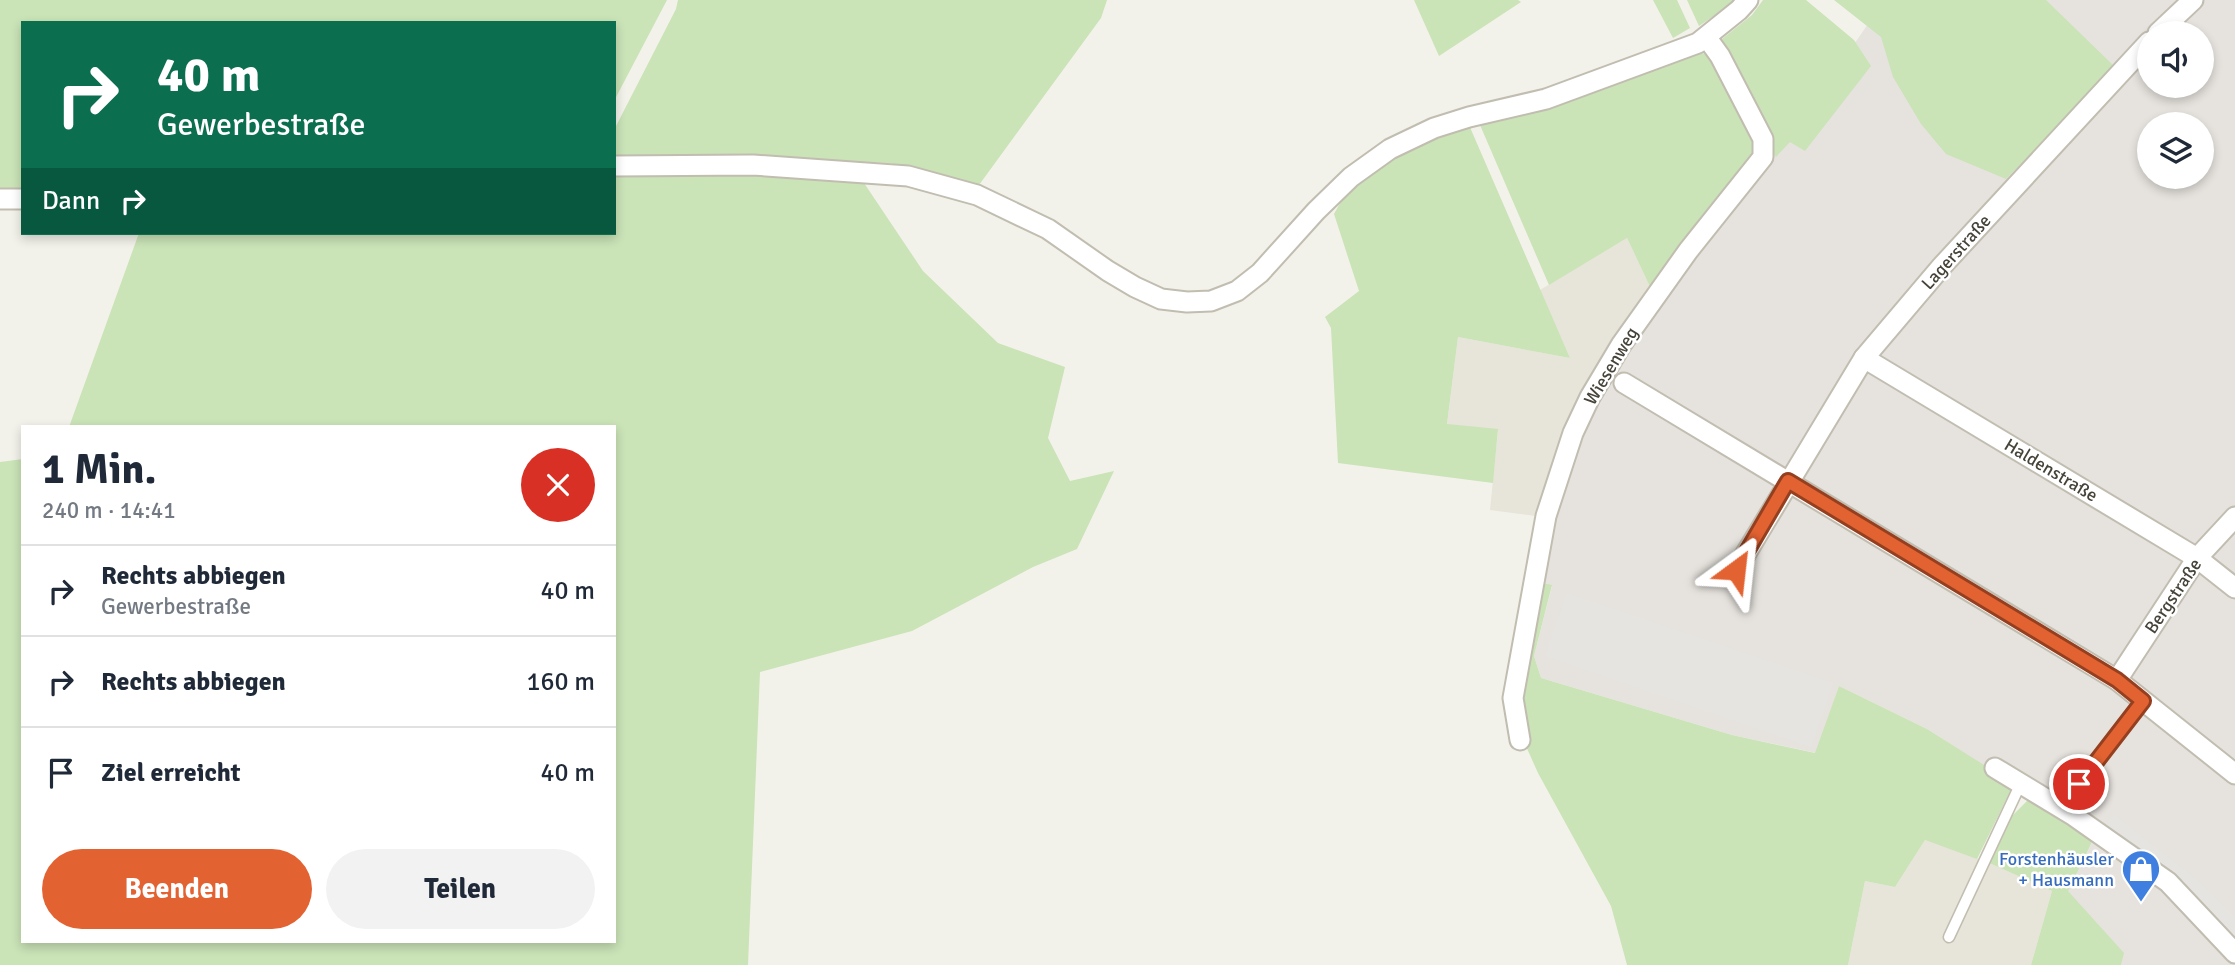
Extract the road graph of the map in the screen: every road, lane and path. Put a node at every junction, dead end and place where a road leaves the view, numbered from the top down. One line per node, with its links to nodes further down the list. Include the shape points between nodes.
1 (1748, 0): 4 (street)
2 (2193, 0): 3 (street)
3 (2171, 21)
4 (1707, 38): 6 (street, via 1606,79 1434,128 1390,149 1351,177 1260,273 1237,291 1211,301 1161,299 1117,276 1048,229 977,195 908,176 753,165); 18 (street, Wiesenweg, via 1763,139 1763,157 1621,345 1573,433 1546,516 1513,698)
5 (2137, 55): 9 (street, Lagerstraße, via 1942,266)
6 (616, 166)
7 (21, 199): 8 (street)
8 (0, 200)
9 (1864, 358): 11 (street, Lagerstraße); 13 (street, Haldenstraße)
10 (1624, 383): 11 (street)
11 (1788, 481): 14 (street, Lagerstraße); 16 (street)
12 (2235, 517): 13 (street, Bergstraße)
13 (2197, 558): 15 (street, Haldenstraße); 16 (street, Bergstraße)
14 (1736, 570)
15 (2235, 588)
16 (2117, 680): 17 (street)
17 (2143, 701): 20 (street); 22 (lane, via 2079,784)
18 (1521, 740)
19 (1995, 768): 21 (street)
20 (2235, 775)
21 (2020, 785): 22 (street); 23 (lane)
22 (2074, 816): 24 (street, via 2168,882)
23 (1949, 937)
24 (2235, 953)

